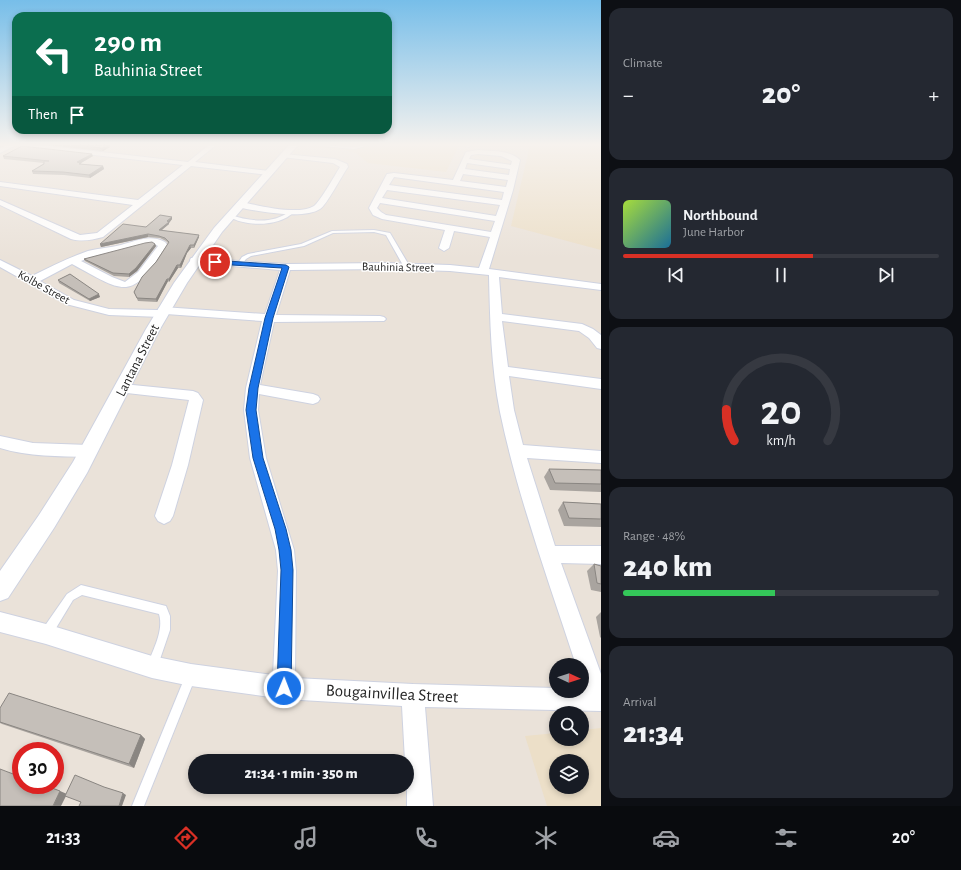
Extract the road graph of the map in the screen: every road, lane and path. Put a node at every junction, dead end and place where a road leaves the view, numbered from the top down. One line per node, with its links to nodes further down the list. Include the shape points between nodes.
1 (166, 183): 12 (street)
2 (260, 183): 14 (street, Lantana Street)
3 (333, 183): 15 (street, via 318,207)
4 (386, 183): 8 (street)
5 (460, 183): 9 (street)
6 (510, 183): 9 (street)
7 (0, 184): 12 (street)
8 (383, 187): 10 (street); 13 (street)
9 (509, 190): 13 (street)
10 (377, 200): 16 (street); 17 (street, via 373,208 378,214)
11 (0, 202): 12 (street, via 74,237 85,239 100,235)
12 (140, 203)
13 (504, 204): 16 (street)
14 (234, 211): 15 (street); 15 (lane, via 246,221 257,222 283,217); 20 (street, Lantana Street)
15 (292, 212)
16 (500, 219): 18 (street)
17 (450, 228): 18 (street); 19 (street)
18 (494, 235): 26 (street)
19 (444, 248)
20 (195, 260): 23 (street, Bauhinia Street); 29 (street, Lantana Street)
21 (74, 261): 21 (street, via 92,253 140,241 156,241 163,246 141,274 128,285 118,284); 27 (street)
22 (0, 262): 27 (street, Kolbe Street)
23 (240, 264): 24 (street, Bauhinia Street); 25 (lane, via 250,255 302,245 332,232 368,230 388,234)
24 (286, 267): 25 (street, Bauhinia Street); 30 (street)
25 (407, 267): 26 (street, Bauhinia Street)
26 (489, 272): 28 (street, Bauhinia Street); 31 (street)
27 (31, 281): 29 (street, Kolbe Street, via 70,302 87,307 109,312)
28 (601, 287)
29 (162, 312): 30 (street, Kolbe Street); 37 (street, Lantana Street)
30 (269, 318): 32 (street, Kolbe Street); 36 (street)
31 (497, 318): 33 (street, via 582,328 591,332); 34 (street)
32 (380, 319)
33 (600, 342)
34 (502, 371): 35 (street); 40 (street)
35 (601, 384)
36 (253, 388): 38 (street); 51 (street, via 251,410 258,458 285,550 287,570)
37 (123, 389): 41 (street, Lantana Street); 43 (street, via 194,396 196,400)
38 (313, 399)
39 (0, 442): 41 (street, via 32,449)
40 (516, 451): 42 (street); 44 (street)
41 (89, 452): 46 (street, Lantana Street, via 47,521)
42 (601, 457)
43 (164, 516)
44 (549, 554): 45 (street); 53 (street)
45 (601, 555)
46 (0, 590)
47 (0, 622): 48 (street, Bougainvillea Street)
48 (46, 634): 49 (street, Bougainvillea Street); 49 (lane, via 70,597 81,590 162,610 166,627)
49 (152, 667): 50 (street, Bougainvillea Street)
50 (191, 675): 51 (street, Bougainvillea Street); 54 (lane)
51 (284, 688): 52 (street, Bougainvillea Street)
52 (413, 695): 53 (street, Bougainvillea Street); 55 (street)
53 (600, 700)
54 (138, 806)
55 (420, 806)

